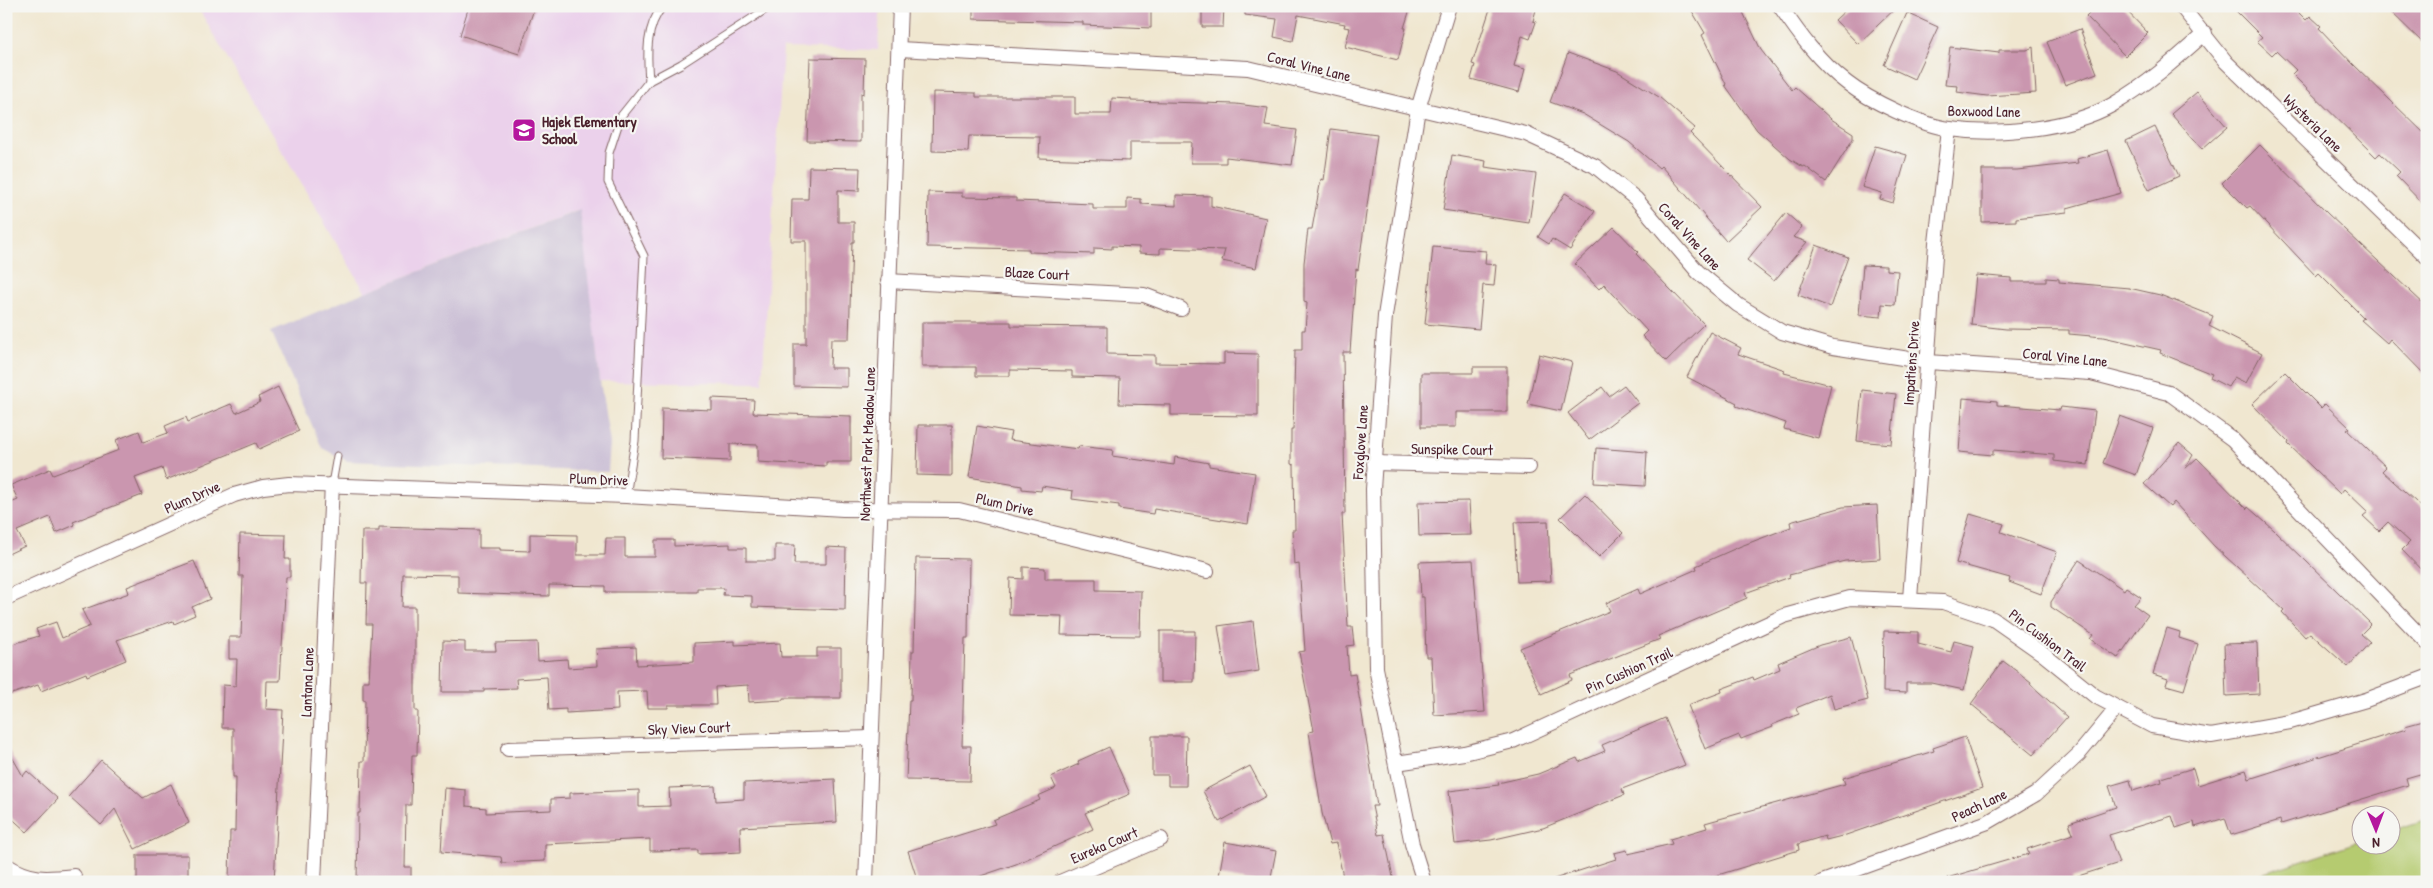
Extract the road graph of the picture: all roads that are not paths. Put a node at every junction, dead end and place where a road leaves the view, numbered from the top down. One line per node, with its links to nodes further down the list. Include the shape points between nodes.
1 (663, 6): 9 (lane, via 656,14 648,45)
2 (771, 6): 9 (lane)
3 (900, 6): 8 (street, Northwest Park Meadow Lane)
4 (1449, 6): 10 (street, Foxglove Lane)
5 (1780, 6): 11 (street, Boxwood Lane, via 1805,43 1847,84 1897,112)
6 (2181, 6): 7 (street, Wysteria Lane)
7 (2205, 34): 11 (street, Boxwood Lane, via 2158,76 2111,106 2066,123 2008,130); 12 (street, Wysteria Lane, via 2226,62)
8 (899, 49): 10 (street, Coral Vine Lane, via 1248,68); 13 (street, Northwest Park Meadow Lane)
9 (649, 81): 20 (lane, via 621,116 609,153 608,182 644,256 635,441)
10 (1418, 109): 15 (street, Coral Vine Lane, via 1526,134 1595,166 1636,199 1698,272 1738,305 1782,332 1833,347); 17 (street, Foxglove Lane, via 1385,316)
11 (1949, 129): 15 (street, Impatiens Drive, via 1936,243)
12 (2427, 257)
13 (888, 281): 14 (street, Blaze Court, via 1144,295); 21 (street, Northwest Park Meadow Lane)
14 (1181, 309)
15 (1928, 362): 24 (street, Impatiens Drive); 25 (street, Coral Vine Lane, via 2091,373 2169,393 2232,439)
16 (336, 456): 19 (lane)
17 (1374, 463): 18 (street, Sunspike Court); 30 (street, Foxglove Lane, via 1376,668)
18 (1529, 467)
19 (332, 484): 20 (street, Plum Drive); 23 (street, Plum Drive, via 271,486 234,495); 34 (street, Lantana Lane)
20 (626, 496): 21 (street, Plum Drive)
21 (882, 509): 22 (street, Plum Drive, via 959,510); 28 (street, Northwest Park Meadow Lane)
22 (1206, 571)
23 (6, 598)
24 (1910, 599): 27 (street, Pin Cushion Trail, via 1943,602 1993,619 2095,696); 30 (street, Pin Cushion Trail, via 1850,598 1784,616 1513,741)
25 (2427, 643)
26 (2427, 677): 27 (street, Pin Cushion Trail, via 2366,700 2290,722 2211,736 2152,726)
27 (2117, 708): 38 (street, Peach Lane, via 2079,754 2036,794 1988,822)
28 (871, 738): 29 (street, Sky View Court); 35 (street, Northwest Park Meadow Lane)
29 (508, 749)
30 (1396, 763): 37 (street, Foxglove Lane, via 1412,844)
31 (1161, 839): 36 (street, Eureka Court)
32 (6, 865): 33 (street, via 31,878)
33 (74, 876)
34 (314, 882)
35 (866, 882)
36 (1060, 882)
37 (1424, 882)
38 (1822, 882)

